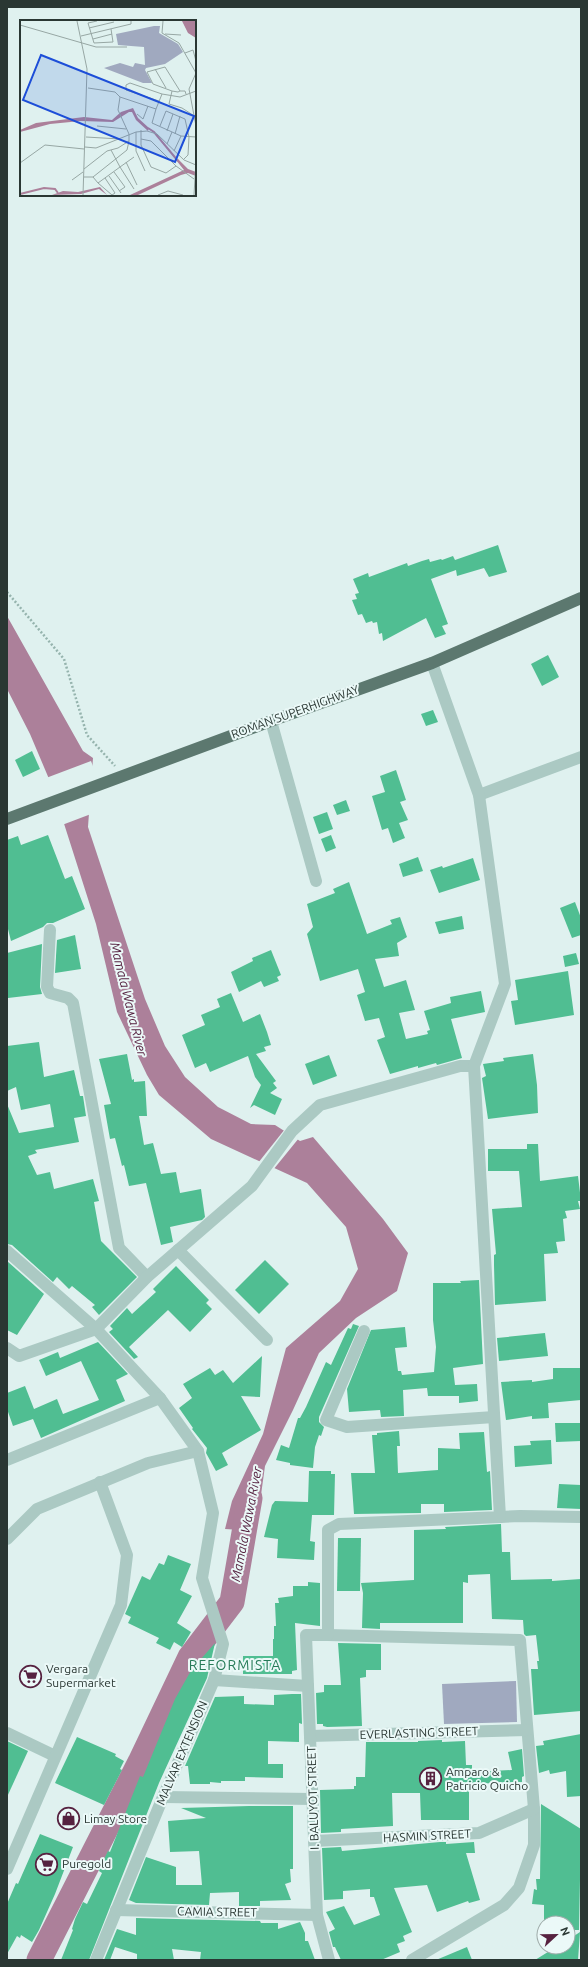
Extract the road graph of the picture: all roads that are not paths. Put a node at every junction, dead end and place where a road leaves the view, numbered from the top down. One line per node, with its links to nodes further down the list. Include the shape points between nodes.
1 (581, 598): 2 (main road, ROMAN SUPERHIGHWAY)
2 (432, 663): 3 (main road, ROMAN SUPERHIGHWAY); 5 (street)
3 (271, 721): 6 (main road, ROMAN SUPERHIGHWAY); 7 (street)
4 (581, 757): 5 (street)
5 (479, 795): 9 (street, via 505,984)
6 (7, 819)
7 (316, 881)
8 (50, 930): 12 (street, via 47,987 50,993 68,998 73,1003 119,1248)
9 (474, 1066): 10 (street, via 460,1066 320,1105 292,1131 252,1186); 20 (street)
10 (178, 1250): 12 (street); 15 (street)
11 (7, 1251): 13 (street)
12 (148, 1277): 13 (street)
13 (96, 1329): 17 (street); 19 (street)
14 (364, 1331): 20 (street, via 326,1420 347,1427)
15 (267, 1340)
16 (7, 1348): 17 (street)
17 (20, 1356): 18 (street)
18 (7, 1361)
19 (160, 1398): 21 (street); 22 (street)
20 (494, 1417): 24 (street)
21 (198, 1451): 23 (street, via 148,1463); 28 (street, MALVAR EXTENSION, via 213,1513 202,1578 223,1644)
22 (7, 1460)
23 (100, 1482): 26 (street, via 37,1509); 33 (street, via 127,1555 121,1606)
24 (500, 1517): 25 (street); 27 (street, via 339,1524 328,1530)
25 (581, 1517)
26 (7, 1539)
27 (328, 1635): 29 (street, I. BALUYOT STREET, via 306,1635); 30 (street, via 520,1640)
28 (214, 1680): 29 (street); 34 (street, MALVAR EXTENSION)
29 (308, 1686): 32 (street, I. BALUYOT STREET)
30 (527, 1730): 32 (street, EVERLASTING STREET); 36 (street)
31 (7, 1733): 33 (street)
32 (310, 1736): 35 (street, I. BALUYOT STREET)
33 (55, 1756): 38 (street)
34 (163, 1797): 35 (street); 39 (street, MALVAR EXTENSION)
35 (313, 1799): 37 (street, I. BALUYOT STREET)
36 (534, 1809): 37 (street, HASMIN STREET, via 479,1833); 43 (street, via 534,1845 519,1888 504,1905)
37 (314, 1841): 40 (street, I. BALUYOT STREET)
38 (7, 1869)
39 (116, 1910): 40 (street, CAMIA STREET); 41 (street, MALVAR EXTENSION)
40 (317, 1915): 42 (street, I. BALUYOT STREET)
41 (96, 1960)
42 (329, 1960)
43 (412, 1960)

